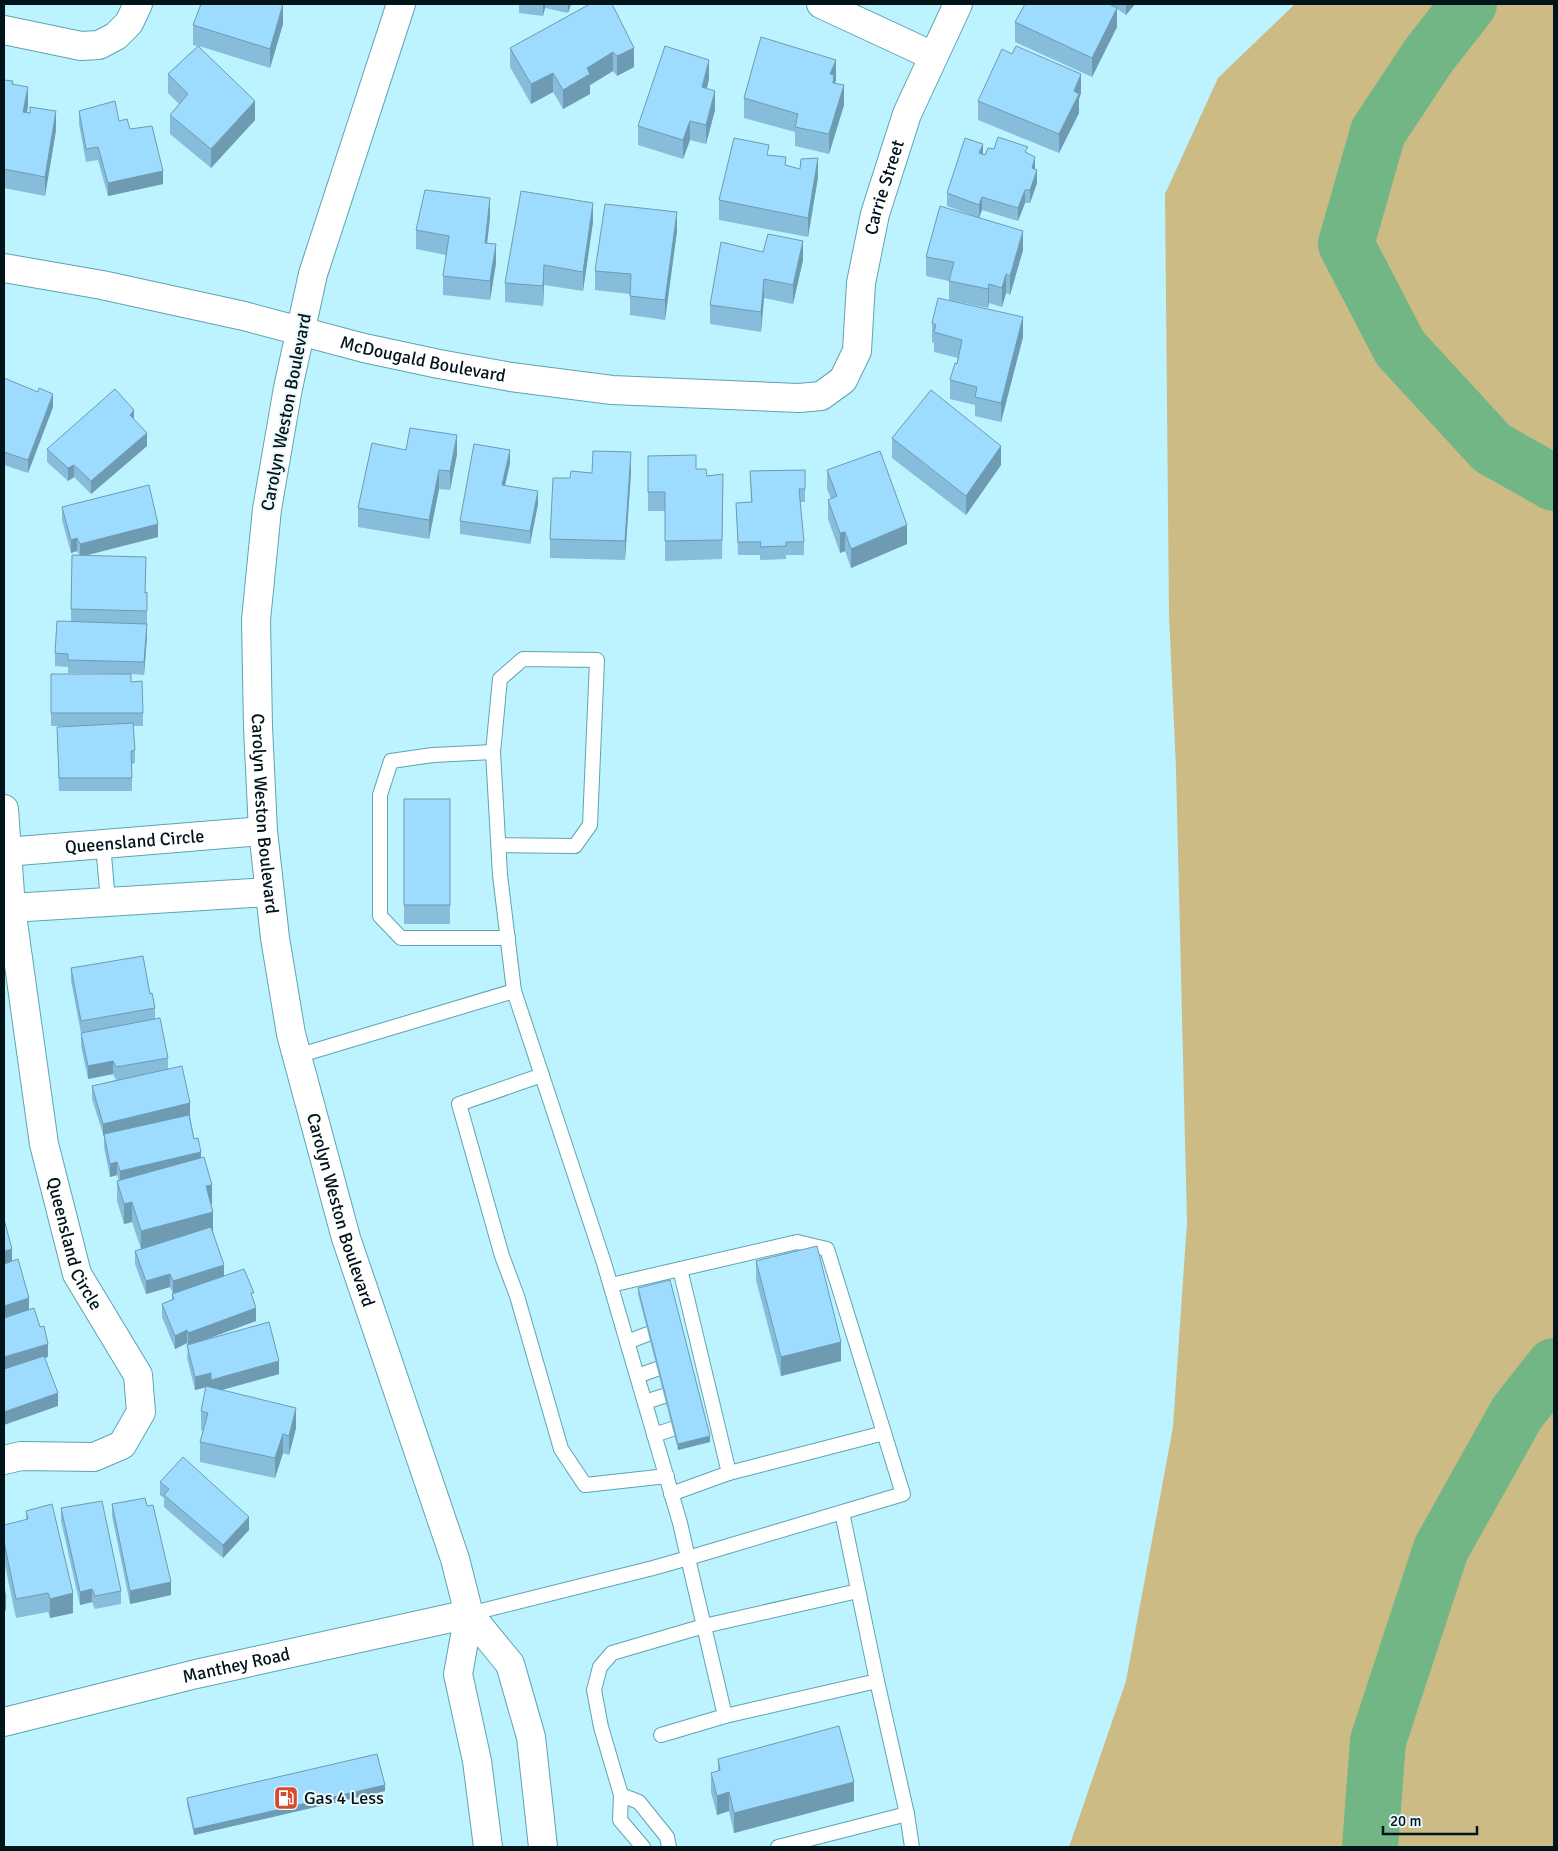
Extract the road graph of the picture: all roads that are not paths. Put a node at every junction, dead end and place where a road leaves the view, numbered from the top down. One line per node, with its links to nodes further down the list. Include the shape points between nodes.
1 (138, 4): 5 (street, via 129,23 116,36 98,45 82,46)
2 (401, 4): 8 (street, Carolyn Weston Boulevard, via 313,274)
3 (821, 4): 6 (street)
4 (958, 4): 6 (street, Carrie Street)
5 (4, 30)
6 (933, 56): 9 (street, Carrie Street, via 907,114 875,214 862,283 857,350)
7 (4, 268): 8 (street, McDougald Boulevard, via 102,285)
8 (300, 330): 9 (street, McDougald Boulevard, via 439,364 612,390 799,398 821,396); 12 (street, Carolyn Weston Boulevard, via 267,509 256,620)
9 (843, 380)
10 (493, 752): 14 (lane); 14 (lane, via 500,679 524,659 597,660 590,825 575,846); 19 (lane, via 391,761 380,795 380,916 401,938)
11 (4, 809): 15 (street, Queensland Circle)
12 (263, 831): 13 (street, Queensland Circle); 16 (street, Carolyn Weston Boulevard)
13 (103, 844): 15 (street, Queensland Circle); 17 (lane)
14 (498, 845): 19 (lane)
15 (6, 852): 18 (street, Queensland Circle)
16 (268, 892): 17 (street); 21 (street, Carolyn Weston Boulevard)
17 (108, 901): 18 (street)
18 (11, 908): 34 (street, Queensland Circle, via 44,1144 77,1274 138,1375 141,1412 122,1445 94,1457 21,1456)
19 (508, 938): 20 (lane)
20 (514, 991): 21 (lane); 22 (lane)
21 (297, 1056): 41 (street, Carolyn Weston Boulevard, via 346,1238 455,1559)
22 (542, 1075): 24 (lane); 36 (lane, via 459,1104 561,1449 585,1485)
23 (680, 1269): 24 (lane); 32 (lane, via 797,1242 826,1249); 35 (lane, via 685,1320 710,1419)
24 (610, 1284): 26 (lane)
25 (648, 1334): 26 (lane)
26 (627, 1342): 28 (lane)
27 (657, 1369): 28 (lane)
28 (637, 1376): 30 (lane)
29 (664, 1396): 30 (lane)
30 (644, 1402): 33 (lane)
31 (672, 1429): 33 (lane)
32 (884, 1433): 35 (lane); 38 (lane, via 903,1494)
33 (654, 1435): 36 (lane)
34 (4, 1460)
35 (729, 1473): 37 (lane)
36 (667, 1476): 37 (lane)
37 (671, 1494): 39 (lane)
38 (842, 1512): 39 (lane); 40 (lane)
39 (688, 1558): 41 (lane); 42 (lane)
40 (858, 1591): 42 (lane); 43 (lane)
41 (469, 1614): 45 (street, Manthey Road, via 196,1674); 49 (street, Carolyn Weston Boulevard, via 458,1674 477,1761); 50 (street, Carolyn Weston Boulevard, via 510,1664 531,1737)
42 (704, 1626): 44 (lane); 47 (lane, via 612,1653 600,1667 594,1690)
43 (877, 1681): 44 (lane); 48 (lane)
44 (726, 1716): 46 (lane)
45 (4, 1722)
46 (661, 1735)
47 (621, 1795): 51 (lane, via 620,1820); 52 (lane, via 639,1802 667,1837)
48 (907, 1814): 53 (lane); 54 (lane)
49 (488, 1847)
50 (543, 1847)
51 (643, 1847)
52 (669, 1847)
53 (778, 1847)
54 (912, 1847)

